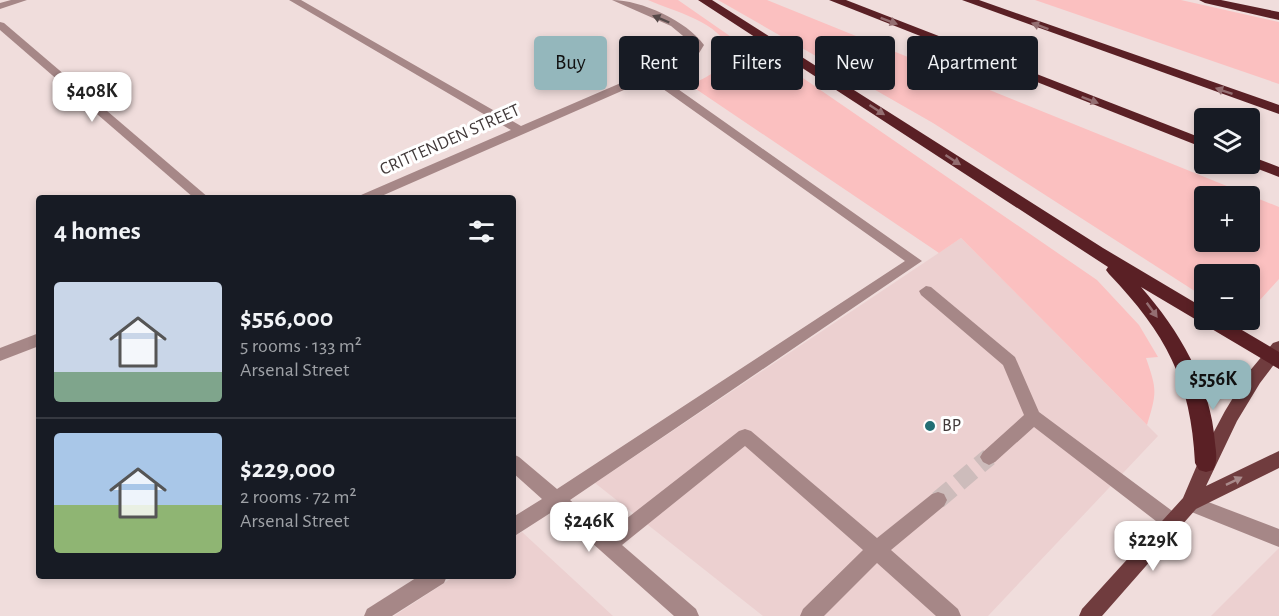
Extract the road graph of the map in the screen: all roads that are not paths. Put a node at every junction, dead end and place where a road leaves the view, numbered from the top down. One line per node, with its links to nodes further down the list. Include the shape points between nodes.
1 (22, 0): 8 (street)
2 (294, 0): 15 (street)
3 (617, 0): 11 (street, CRITTENDEN STREET, one-way to 3)
4 (704, 0): 21 (highway, one-way to 21)
5 (835, 0): 16 (highway, one-way to 16)
6 (968, 0): 14 (highway, one-way to 6)
7 (1205, 0): 9 (highway)
8 (0, 6)
9 (1279, 16)
10 (0, 26): 19 (street)
11 (694, 36)
12 (619, 87): 15 (street, CRITTENDEN STREET)
13 (672, 90): 33 (street, via 915,261)
14 (1279, 110)
15 (519, 130): 20 (street, CRITTENDEN STREET)
16 (1194, 140)
17 (1260, 165): 18 (highway)
18 (1279, 172)
19 (198, 195)
20 (373, 195)
21 (1097, 252): 23 (highway); 31 (highway, one-way to 31, via 1143,298 1168,332 1202,417)
22 (926, 291): 28 (street, via 1009,361)
23 (1194, 310)
24 (1230, 330): 26 (highway)
25 (36, 340): 27 (street)
26 (1276, 355): 31 (main road, via 1231,416)
27 (0, 356)
28 (1034, 417): 29 (street); 36 (street)
29 (988, 457)
30 (1279, 459): 35 (main road, one-way to 30)
31 (1206, 463): 35 (main road)
32 (516, 465): 33 (street)
33 (558, 500): 37 (street); 39 (street)
34 (938, 500): 40 (street)
35 (1190, 502): 36 (main road); 38 (street)
36 (1172, 522): 46 (main road)
37 (516, 526)
38 (1279, 538)
39 (607, 545): 40 (street, via 746,436); 43 (street)
40 (877, 550): 44 (street); 45 (street)
41 (432, 579): 42 (street)
42 (374, 616)
43 (689, 616)
44 (810, 616)
45 (951, 616)
46 (1089, 616)

